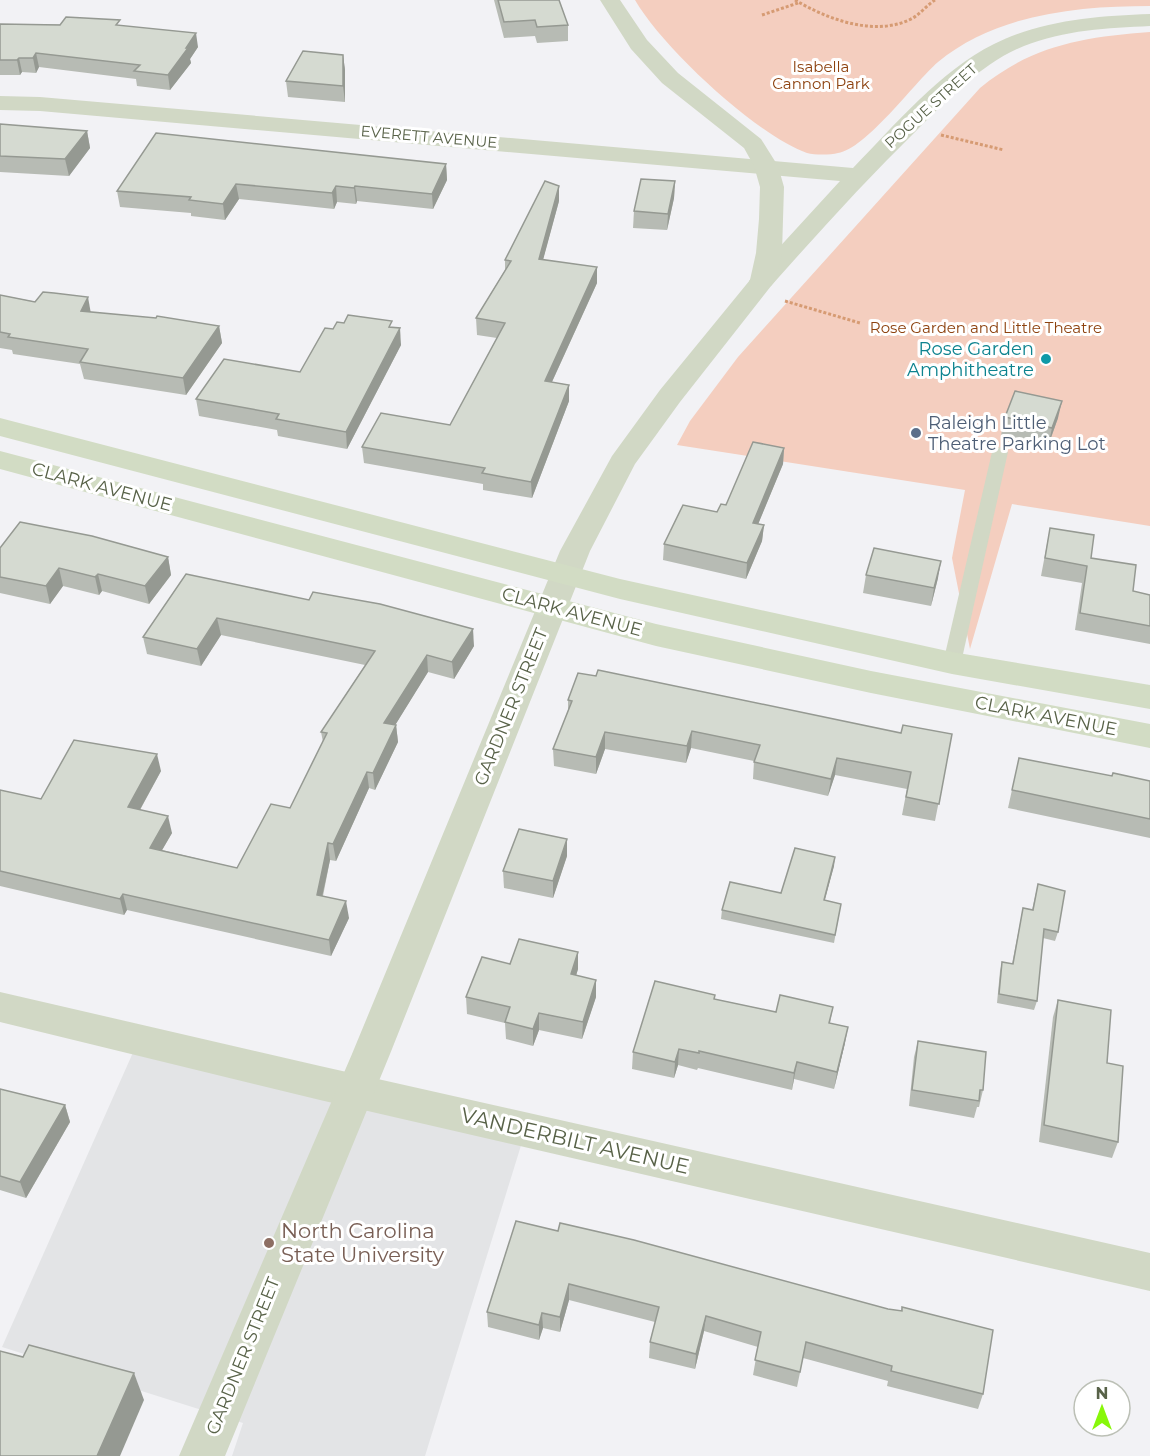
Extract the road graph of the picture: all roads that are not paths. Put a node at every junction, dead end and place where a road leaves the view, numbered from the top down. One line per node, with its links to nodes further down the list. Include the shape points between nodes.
1 (610, 0): 4 (street, GARDNER STREET, via 639,44 670,78 753,144)
2 (1150, 20): 5 (street, POGUE STREET, via 1109,22 1044,33 994,53 944,91)
3 (0, 103): 4 (street, EVERETT AVENUE)
4 (766, 166): 5 (street, EVERETT AVENUE); 6 (street, GARDNER STREET, via 772,187)
5 (857, 175): 6 (street, POGUE STREET)
6 (770, 290): 10 (street, GARDNER STREET, via 670,396 622,462)
7 (0, 427): 10 (main road, CLARK AVENUE)
8 (1000, 452): 12 (lane)
9 (0, 460): 11 (main road, CLARK AVENUE)
10 (565, 575): 11 (street, GARDNER STREET); 12 (main road, CLARK AVENUE)
11 (552, 607): 14 (main road, CLARK AVENUE, via 871,682); 16 (street, GARDNER STREET)
12 (952, 663): 13 (main road, CLARK AVENUE)
13 (1150, 697)
14 (1150, 736)
15 (0, 1007): 16 (street, VANDERBILT AVENUE)
16 (356, 1090): 17 (street, VANDERBILT AVENUE); 18 (street, GARDNER STREET)
17 (1150, 1272)
18 (202, 1456)

